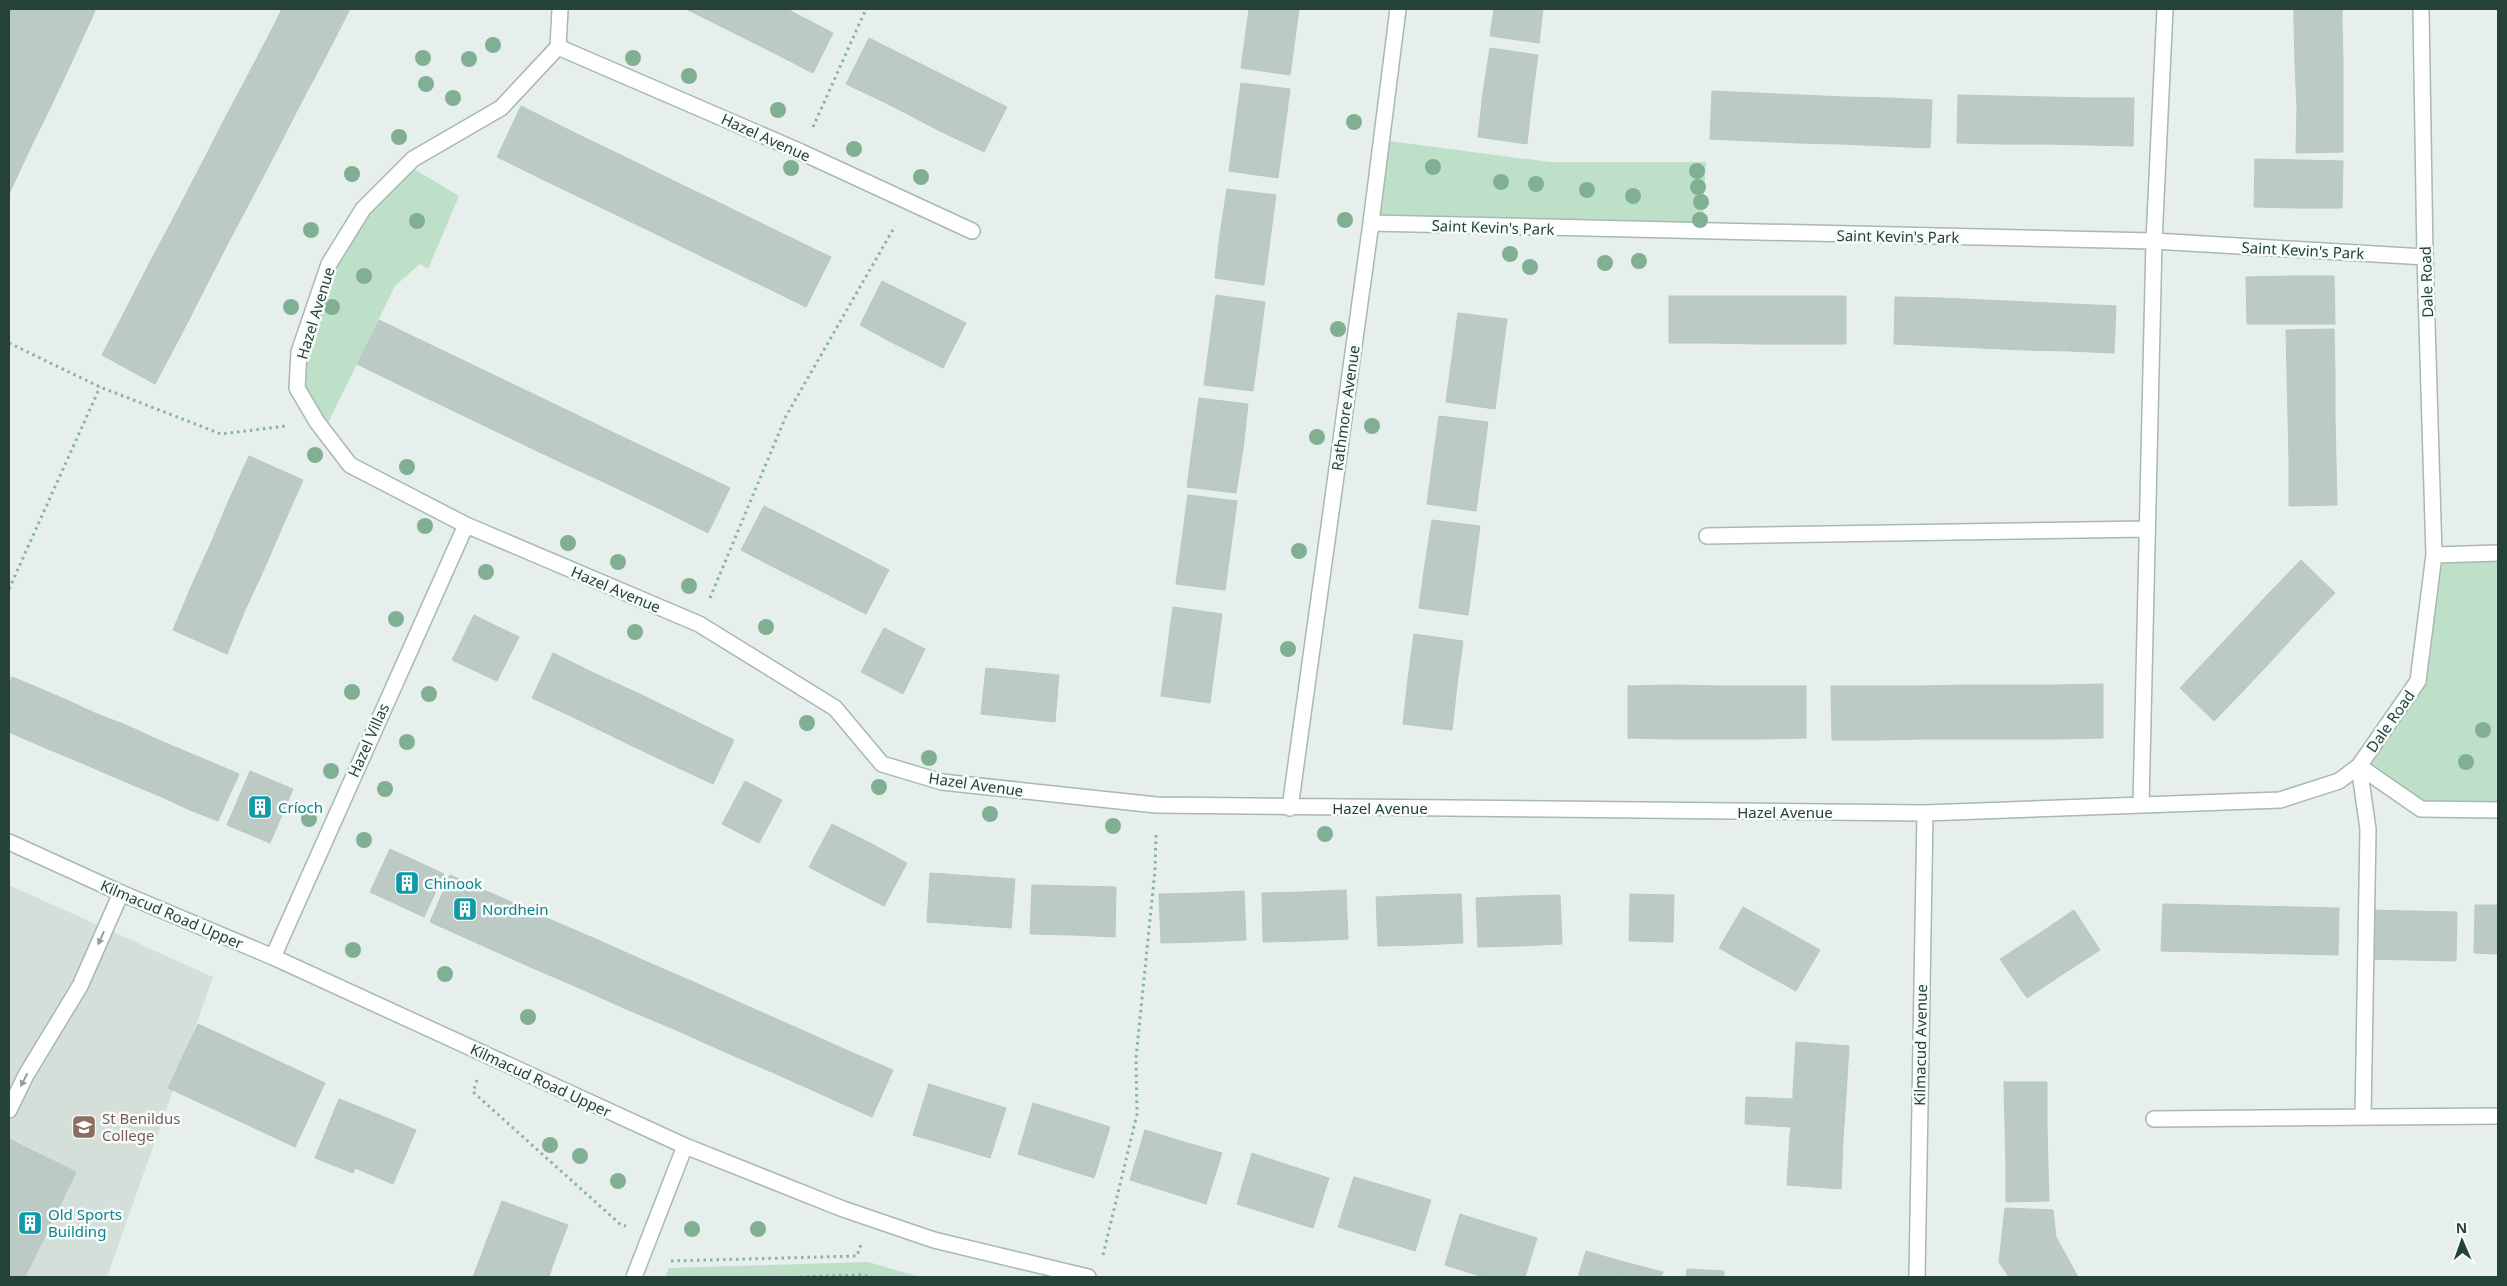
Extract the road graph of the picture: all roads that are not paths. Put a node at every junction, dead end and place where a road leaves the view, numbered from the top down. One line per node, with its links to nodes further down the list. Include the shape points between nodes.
1 (560, 9): 5 (street)
2 (1398, 9): 6 (street, Rathmore Avenue)
3 (2165, 9): 8 (street)
4 (2421, 9): 9 (street, Dale Road)
5 (558, 47): 7 (street, Hazel Avenue, via 801,152); 10 (street, Hazel Avenue, via 501,108 413,159 364,209 329,264 299,352 297,388 317,422 350,465)
6 (1371, 223): 8 (street, Saint Kevin's Park); 17 (street, Rathmore Avenue)
7 (972, 231)
8 (2154, 241): 9 (street, Saint Kevin's Park); 11 (street)
9 (2425, 257): 14 (street, Dale Road)
10 (466, 525): 17 (street, Hazel Avenue, via 699,624 835,708 882,764 942,782 1156,805); 22 (street, Hazel Villas)
11 (2147, 529): 12 (street); 16 (street)
12 (1707, 536)
13 (2498, 553): 14 (street)
14 (2434, 555): 15 (street, Dale Road, via 2418,681)
15 (2359, 766): 16 (street, Dale Road, via 2339,781 2280,800); 18 (street, Dale Road, via 2420,808); 25 (street, via 2368,829)
16 (2141, 805): 19 (street, Hazel Avenue)
17 (1290, 808): 19 (street, Hazel Avenue)
18 (2498, 810)
19 (1924, 813): 30 (street, Kilmacud Avenue)
20 (9, 842): 21 (street, Kilmacud Road Upper)
21 (122, 893): 22 (street, Kilmacud Road Upper); 23 (street, one-way to 23, via 80,986 26,1075)
22 (272, 956): 27 (street, Kilmacud Road Upper)
23 (9, 1110)
24 (2498, 1116): 25 (street)
25 (2363, 1117): 26 (street)
26 (2154, 1119)
27 (685, 1146): 28 (street); 29 (street, Kilmacud Road Upper, via 934,1240)
28 (634, 1277)
29 (1088, 1277)
30 (1916, 1277)

